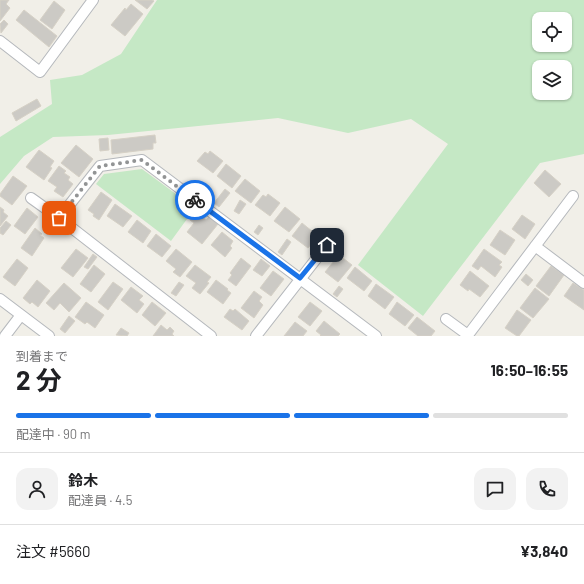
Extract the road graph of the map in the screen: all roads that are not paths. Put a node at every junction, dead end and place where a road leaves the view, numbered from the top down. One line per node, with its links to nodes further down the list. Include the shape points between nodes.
1 (94, 0): 2 (street, via 40,72)
2 (0, 41)
3 (573, 196): 7 (street)
4 (31, 198): 5 (street)
5 (59, 218): 8 (street, via 100,166 142,160); 15 (street)
6 (327, 245): 8 (street)
7 (535, 246): 9 (street); 12 (street, via 468,335)
8 (300, 278): 16 (street); 17 (street)
9 (584, 283)
10 (0, 299): 11 (street)
11 (21, 315): 13 (street); 14 (street)
12 (446, 319)
13 (6, 336)
14 (49, 336)
15 (211, 336)
16 (256, 336)
17 (376, 336)

